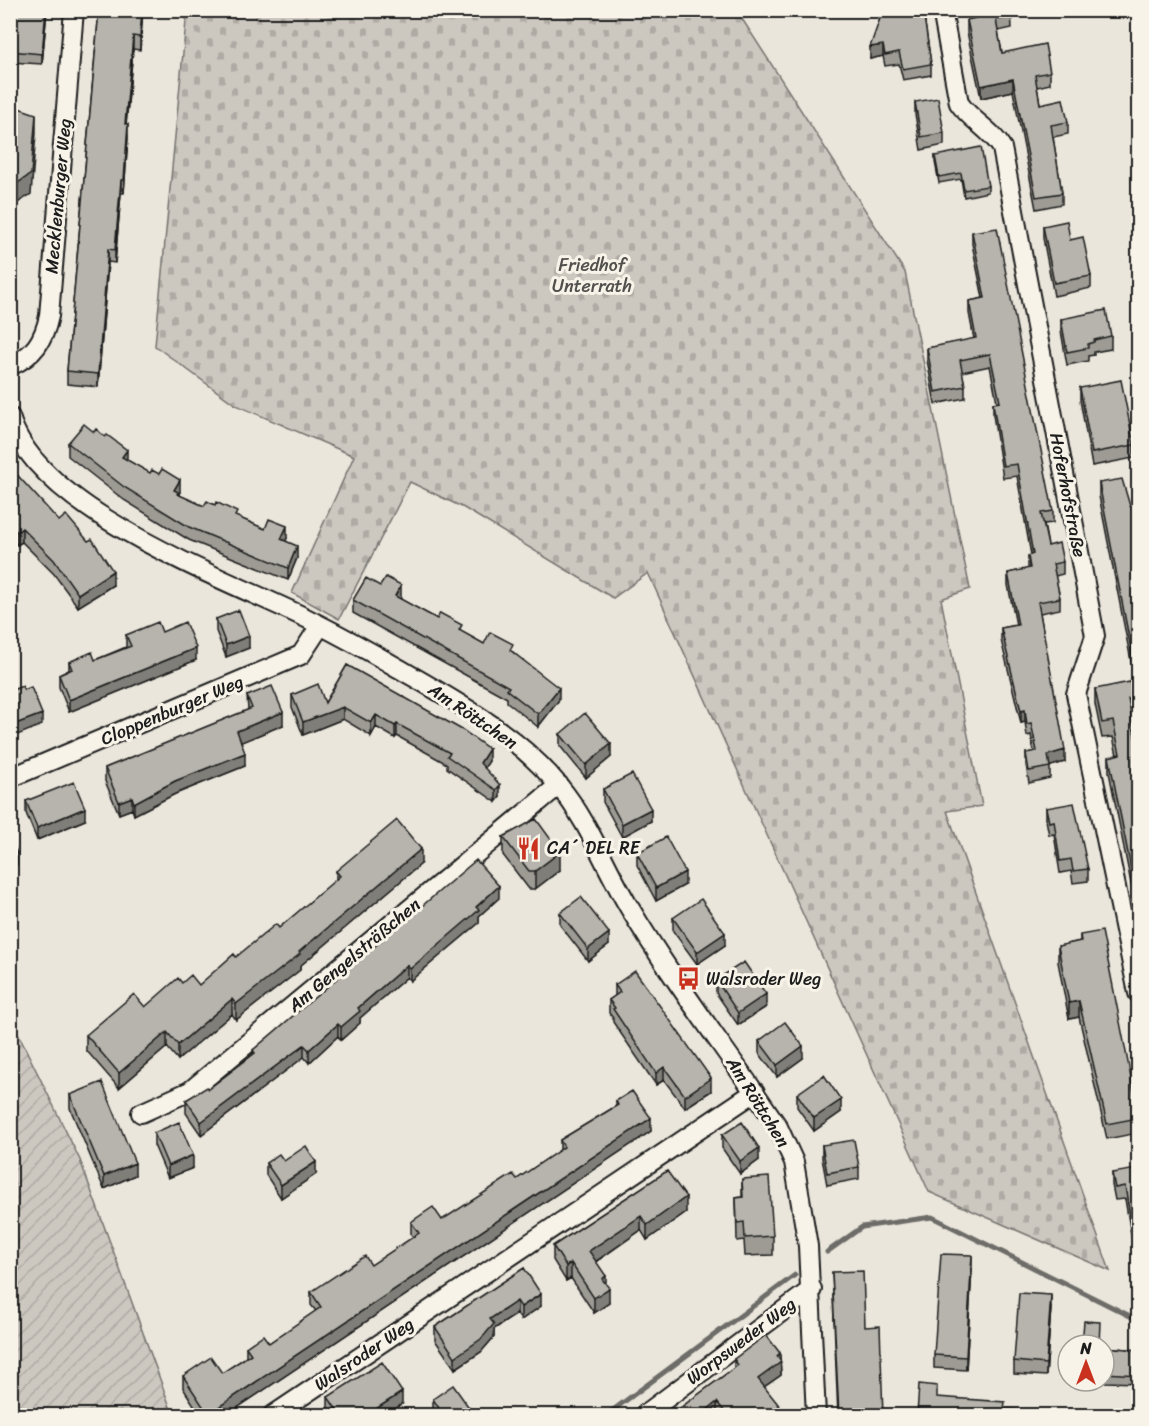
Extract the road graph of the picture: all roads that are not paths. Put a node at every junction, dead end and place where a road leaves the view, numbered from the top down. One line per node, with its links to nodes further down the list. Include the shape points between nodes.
1 (74, 10): 3 (street, Mecklenburger Weg, via 49,316 38,346 24,360)
2 (942, 10): 8 (street, Hoferhofstraße, via 959,103 994,135 1002,148 1095,636 1076,694)
3 (10, 366)
4 (10, 417): 5 (street, Am Röttchen, via 14,431 51,477 119,528 194,568)
5 (320, 626): 6 (street, Cloppenburger Weg, via 301,655); 7 (street, Am Röttchen, via 487,722 521,747)
6 (10, 778)
7 (559, 785): 9 (street, Am Röttchen, via 590,831 629,907); 10 (street, Am Gengelsträßchen, via 190,1091)
8 (1138, 993)
9 (755, 1092): 11 (street, Am Röttchen, via 795,1162); 12 (street, Walsroder Weg)
10 (141, 1113)
11 (812, 1289): 13 (street, Worpsweder Weg); 14 (street, Am Röttchen)
12 (272, 1416)
13 (643, 1416)
14 (816, 1416)

